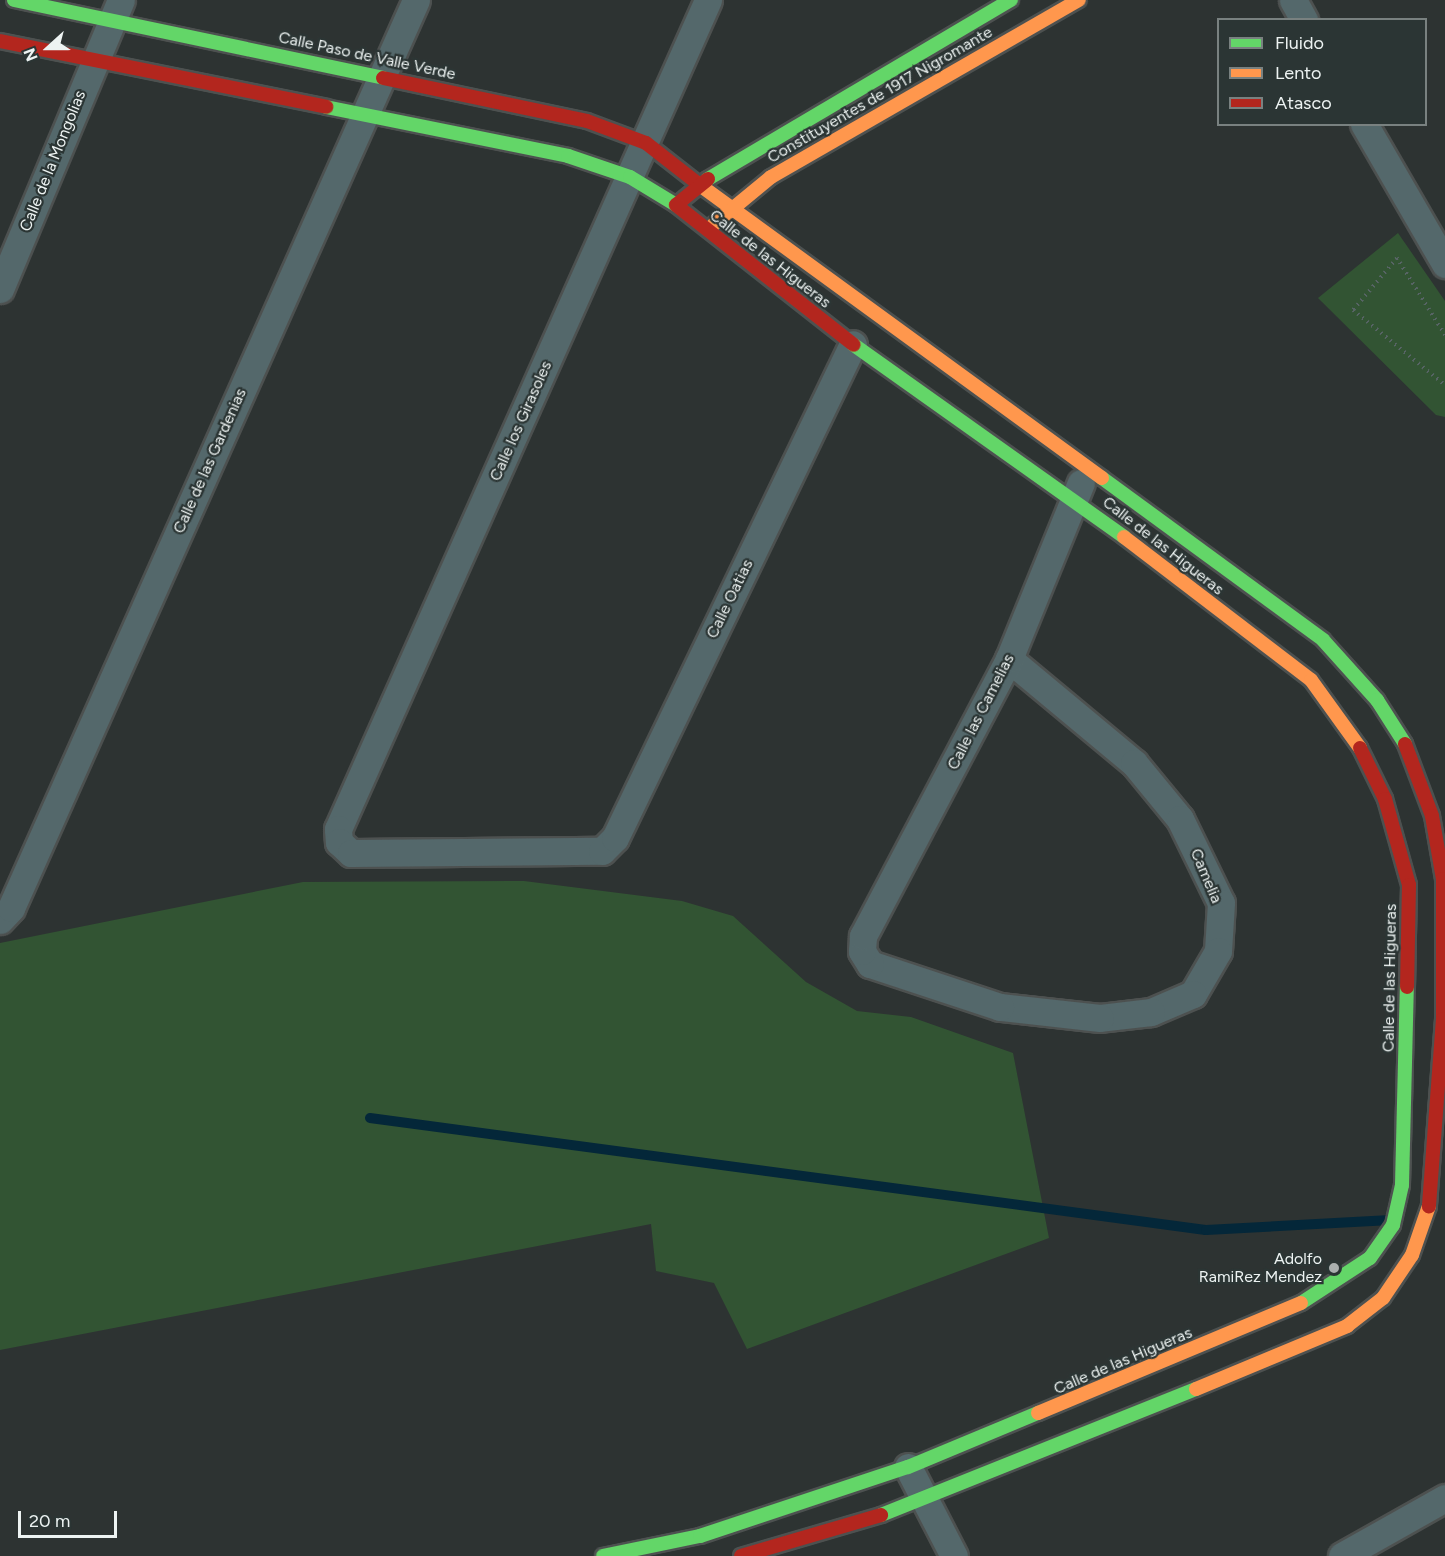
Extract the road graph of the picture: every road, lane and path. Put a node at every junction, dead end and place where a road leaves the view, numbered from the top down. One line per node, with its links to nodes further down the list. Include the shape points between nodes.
1 (14, 0): 8 (main road, Calle Paso de Valle Verde)
2 (416, 0): 12 (street, Calle de las Gardenias)
3 (708, 0): 15 (street, Calle los Girasoles)
4 (1011, 0): 17 (main road, Constituyentes de 1917 Nigromante)
5 (1079, 0): 7 (main road, Constituyentes de 1917 Nigromante)
6 (1293, 0): 9 (street)
7 (1057, 5): 19 (main road, Constituyentes de 1917 Nigromante, via 771,177)
8 (117, 9): 11 (street, Calle de la Mongolias); 12 (main road, Calle Paso de Valle Verde)
9 (1303, 18)
10 (0, 41): 11 (main road)
11 (95, 58): 13 (main road); 22 (street, Calle de la Mongolias)
12 (384, 75): 13 (street, Calle de las Gardenias); 15 (main road, Calle Paso de Valle Verde, via 587,122)
13 (365, 112): 16 (main road, via 568,156); 30 (street, Calle de las Gardenias, via 11,908)
14 (1365, 126): 21 (street)
15 (646, 143): 16 (street, Calle los Girasoles); 17 (main road, Calle Paso de Valle Verde)
16 (630, 177): 18 (main road); 29 (street, Calle los Girasoles, via 338,829 339,842 351,854)
17 (697, 183): 18 (main road, Constituyentes de 1917 Nigromante); 19 (main road, Calle de las Higueras)
18 (676, 206): 20 (main road, Calle de las Higueras)
19 (729, 208): 20 (main road, Constituyentes de 1917 Nigromante); 26 (main road, Calle de las Higueras)
20 (706, 232): 24 (main road, Calle de las Higueras)
21 (1445, 264)
22 (0, 289)
23 (1445, 335): 25 (path, via 1397,258 1353,310)
24 (853, 344): 27 (main road, Calle de las Higueras); 29 (street, Calle Oatias, via 615,838)
25 (1445, 386)
26 (1088, 466): 27 (street, Calle las Camelias); 34 (main road, Calle de las Higueras, via 1323,640 1377,700 1412,756 1432,816 1443,879 1443,1019 1430,1210 1412,1255 1383,1298 1347,1326)
27 (1074, 499): 28 (street, Calle las Camelias); 32 (main road, Calle de las Higueras, via 1311,680 1358,744 1385,799 1408,885 1402,1185 1394,1225 1370,1258 1291,1309)
28 (1009, 659): 31 (street, Calle las Camelias, via 863,936); 31 (street, Camelia, via 1134,763 1180,819 1221,903 1218,951 1193,994 1151,1012 1100,1018 1000,1007 870,964)
29 (602, 851)
30 (0, 920)
31 (862, 951)
32 (908, 1467): 34 (street); 35 (main road, Calle de las Higueras, via 700,1536)
33 (1445, 1498): 38 (street)
34 (923, 1502): 36 (main road, Calle de las Higueras); 37 (street)
35 (603, 1556)
36 (741, 1556)
37 (954, 1556)
38 (1342, 1556)

